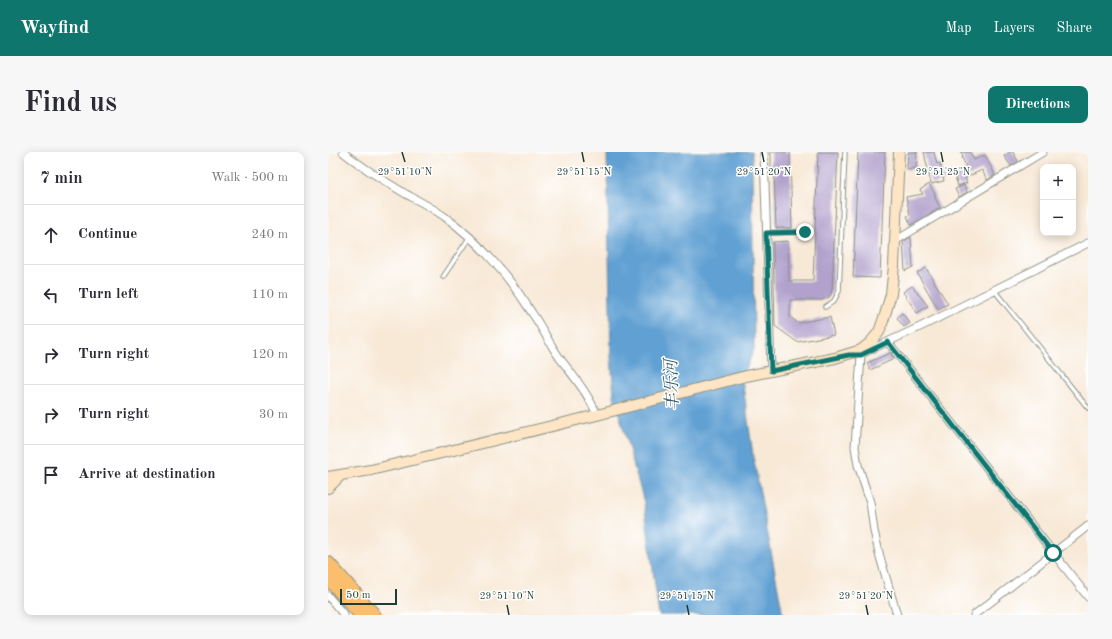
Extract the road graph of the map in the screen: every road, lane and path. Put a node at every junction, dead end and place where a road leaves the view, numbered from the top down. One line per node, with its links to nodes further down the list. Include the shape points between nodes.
1 (343, 152): 8 (street, via 381,179 435,210)
2 (764, 152): 7 (street)
3 (845, 152): 13 (lane, via 839,291 834,301)
4 (899, 152): 9 (main road)
5 (1043, 152): 9 (street)
6 (805, 232): 7 (lane)
7 (766, 233): 17 (street)
8 (469, 238): 11 (lane); 19 (street, via 502,272 524,301 581,385)
9 (895, 241): 15 (main road, via 891,294 882,326 870,343)
10 (1088, 243): 12 (street)
11 (443, 277)
12 (993, 289): 14 (street); 18 (lane)
13 (825, 307)
14 (888, 342): 16 (street); 24 (street)
15 (849, 355): 16 (street); 17 (main road)
16 (861, 355): 32 (street, via 855,447 870,502 880,557)
17 (771, 371): 19 (main road)
18 (1088, 408)
19 (598, 415): 20 (main road)
20 (341, 475): 21 (main road); 22 (main road)
21 (328, 478)
22 (328, 488)
23 (1088, 526): 24 (street)
24 (1053, 553): 28 (street); 33 (street)
25 (328, 563): 31 (highway)
26 (328, 578): 30 (highway)
27 (328, 596): 29 (street)
28 (1088, 597)
29 (344, 615)
30 (361, 615)
31 (374, 615)
32 (898, 615)
33 (974, 615)

